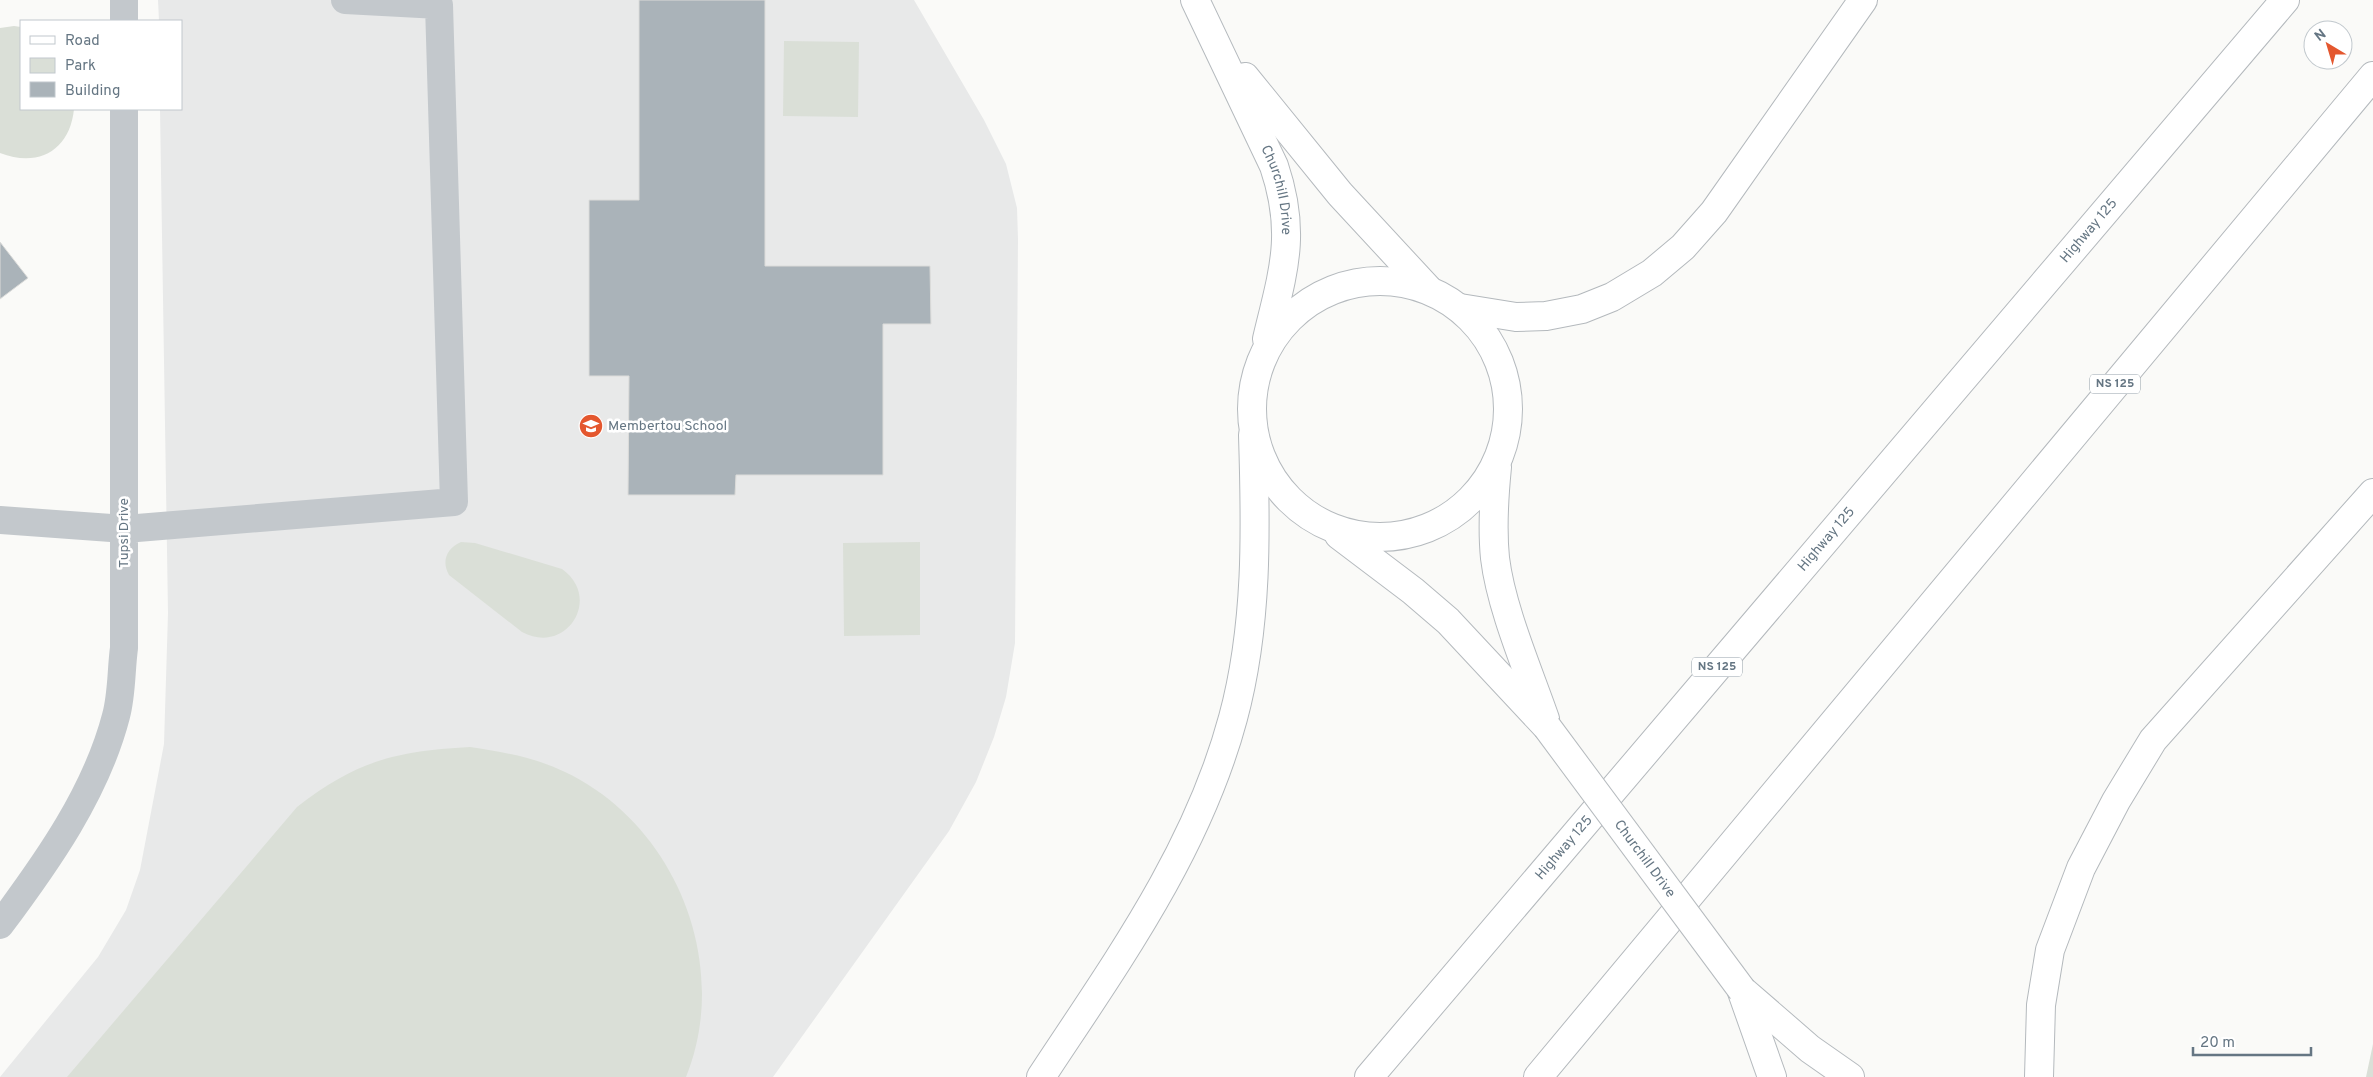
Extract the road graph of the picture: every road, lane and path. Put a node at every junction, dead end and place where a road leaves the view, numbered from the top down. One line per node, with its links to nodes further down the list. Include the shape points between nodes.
1 (124, 0): 6 (street)
2 (345, 0): 18 (street, via 439,5 454,502)
3 (1195, 0): 7 (main road, Churchill Drive)
4 (1863, 0): 11 (main road, via 1714,212 1684,246 1652,273 1612,297 1582,309 1546,316 1516,317)
5 (2285, 0): 23 (main road, Highway 125 / NS 125)
6 (124, 20)
7 (1212, 33): 10 (main road, Churchill Drive, via 1302,149); 12 (main road, Churchill Drive, via 1274,166 1286,215 1288,246)
8 (2373, 76): 24 (main road, NS 125)
9 (124, 110): 18 (street, Tupsi Drive)
10 (1428, 289): 11 (main road); 12 (main road, via 1391,280 1354,283 1327,292 1286,320)
11 (1460, 308): 14 (main road, via 1485,334 1501,364 1508,397 1507,430)
12 (1263, 354): 13 (main road, via 1251,394)
13 (1253, 435): 17 (main road, via 1268,474 1294,506); 22 (main road, via 1256,528 1248,633 1243,674 1216,773 1188,841 1156,900)
14 (1497, 462): 17 (main road, via 1480,490 1447,518 1408,535 1368,537); 19 (main road, Churchill Drive, via 1495,558 1501,590)
15 (2373, 493): 27 (main road, via 2154,740 2116,801 2081,868 2050,950 2041,1005)
16 (0, 520): 18 (street)
17 (1328, 527): 19 (main road, Churchill Drive, via 1448,621)
18 (125, 529): 20 (street, Tupsi Drive, via 124,648 116,715 99,766 71,820)
19 (1548, 727): 21 (main road, Churchill Drive, bridge)
20 (0, 925)
21 (1742, 990): 25 (main road, Churchill Drive); 26 (main road, Churchill Drive, via 1810,1048)
22 (1041, 1077)
23 (1369, 1077)
24 (1538, 1077)
25 (1772, 1077)
26 (1850, 1077)
27 (2039, 1077)

